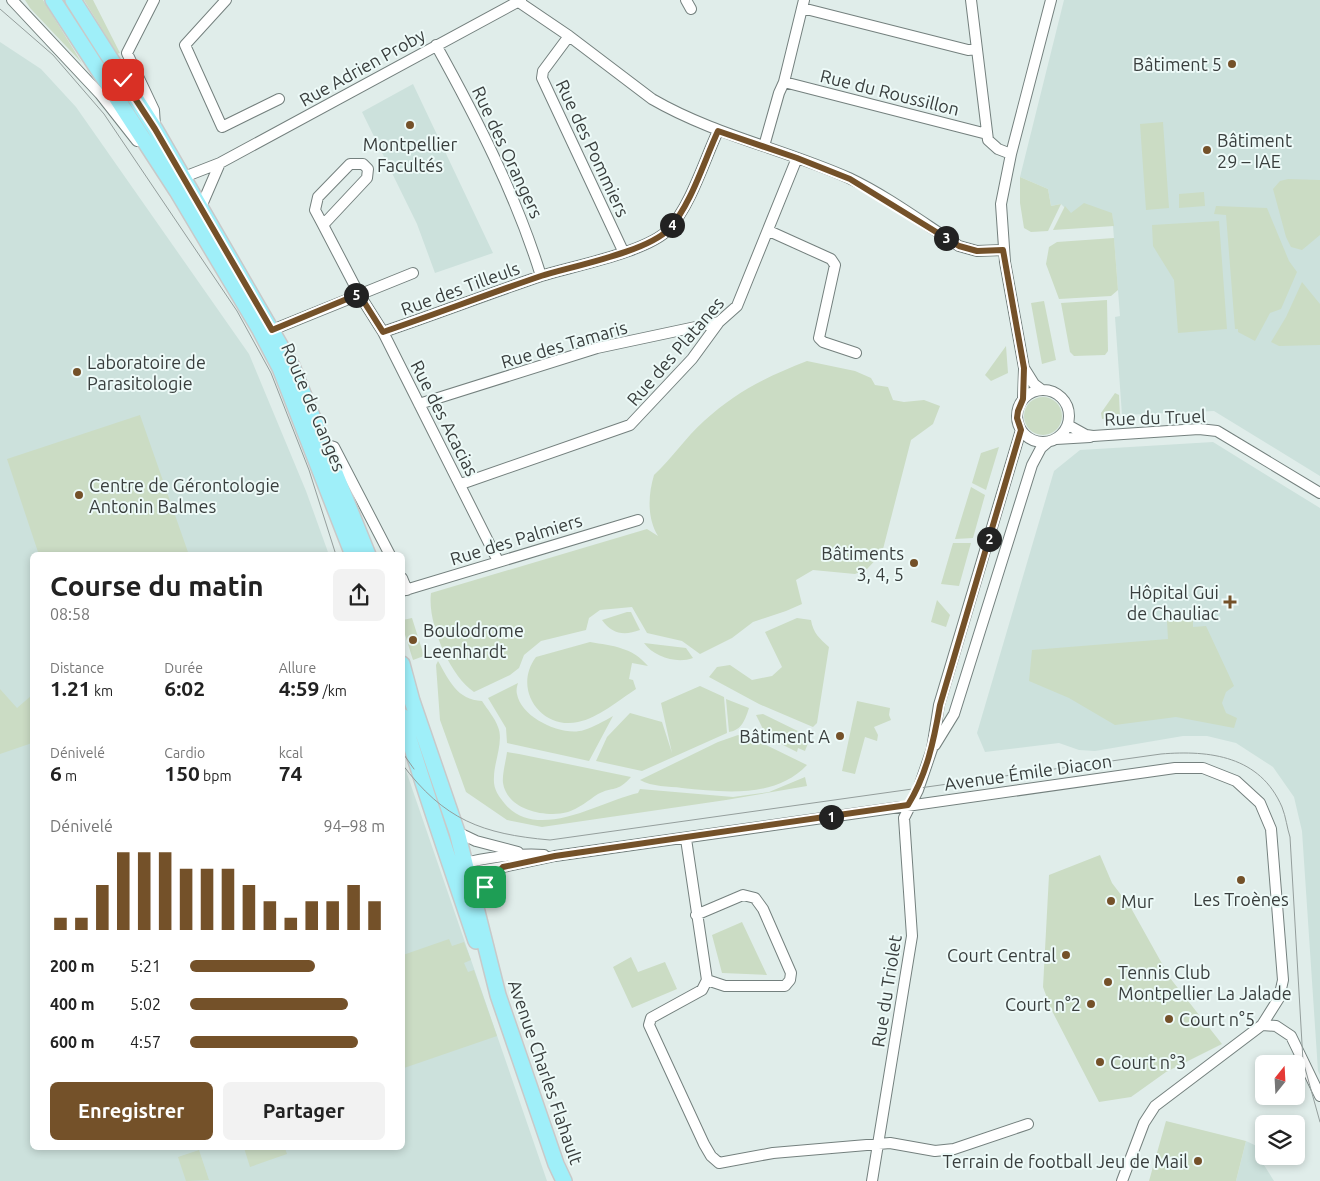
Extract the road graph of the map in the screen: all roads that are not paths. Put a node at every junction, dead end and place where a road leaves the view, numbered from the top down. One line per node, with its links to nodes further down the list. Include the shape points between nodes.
1 (12, 0): 23 (street, via 100,94)
2 (53, 0): 23 (main road, Route de Ganges)
3 (73, 0): 15 (main road, Route de Ganges)
4 (154, 0): 15 (street, Route de Ganges, via 127,53 154,110)
5 (226, 0): 14 (street, via 185,45 222,127)
6 (518, 0): 10 (street); 11 (street, Rue Adrien Proby)
7 (971, 0): 12 (street)
8 (1051, 0): 19 (street)
9 (803, 4): 12 (street, via 968,50); 13 (street)
10 (569, 36): 16 (street, via 652,100); 27 (street, Rue des Pommiers, via 543,71 542,78)
11 (436, 45): 21 (street, Rue Adrien Proby); 29 (street, Rue des Orangers, via 462,91 518,209)
12 (977, 49): 17 (street)
13 (784, 82): 17 (street, Rue du Roussillon); 18 (street, via 778,92)
14 (279, 99)
15 (155, 129): 22 (main road, Route de Ganges)
16 (718, 131): 18 (street); 27 (street, Rue des Tilleuls, via 687,200 668,229 657,238)
17 (987, 134): 19 (street, via 991,145)
18 (764, 146): 20 (street)
19 (1011, 154): 26 (street, via 1001,204)
20 (797, 158): 25 (street, Rue des Platanes); 26 (street, via 850,179 959,246 977,251)
21 (220, 163): 22 (street, Rue Adrien Proby); 23 (street)
22 (184, 177): 23 (main road, Route de Ganges)
23 (194, 207): 32 (main road, Route de Ganges); 46 (main road, Route de Ganges, via 280,368)
24 (323, 225): 24 (street, Rue des Acacias, via 367,178 368,169 363,164 350,164 318,198 315,210); 30 (street, Rue des Acacias)
25 (769, 231): 31 (street, Rue des Platanes, via 737,306); 34 (street, via 831,259 836,265 819,338)
26 (1003, 250): 35 (street)
27 (623, 251): 29 (street, Rue des Tilleuls)
28 (413, 273): 30 (street)
29 (541, 276): 33 (street, Rue des Tilleuls)
30 (359, 294): 32 (street); 33 (street, Rue des Acacias)
31 (719, 322): 38 (street, Rue des Tamaris, via 597,348); 44 (street, Rue des Platanes, via 692,359 630,426)
32 (272, 330): 43 (main road, Route de Ganges, via 292,366)
33 (383, 332): 38 (street, Rue des Acacias)
34 (856, 353)
35 (1024, 368): 36 (street); 37 (street)
36 (1042, 390): 37 (street); 39 (street, via 1065,401)
37 (1023, 399): 40 (street, via 1017,418)
38 (420, 404): 44 (street, Rue des Acacias)
39 (1068, 425): 41 (street, Rue du Truel); 42 (street, via 1062,435)
40 (1021, 430): 42 (street, via 1033,440); 58 (street, via 940,705)
41 (1093, 436): 42 (street, Rue du Truel); 45 (street, Rue du Truel, via 1199,429 1217,432)
42 (1052, 440): 58 (street, via 1040,448 1032,465 954,714)
43 (324, 444): 50 (main road, Route de Ganges); 51 (street, via 334,447)
44 (461, 484): 52 (street, Rue des Acacias)
45 (1320, 493)
46 (334, 501): 48 (main road, via 330,516); 49 (main road, Route de Ganges)
47 (638, 520): 52 (street, Rue des Palmiers)
48 (342, 552)
49 (352, 552)
50 (367, 552)
51 (388, 552)
52 (498, 560): 53 (street, Rue des Palmiers)
53 (405, 590)
54 (405, 675): 56 (main road)
55 (405, 688): 56 (main road)
56 (412, 701): 60 (main road)
57 (405, 726): 65 (main road, via 428,801)
58 (932, 749): 59 (street, via 918,790)
59 (908, 805): 61 (street, Avenue Émile Diacon); 70 (street, Avenue Émile Diacon, via 1175,768 1203,768 1236,781 1260,803 1272,828 1283,980 1279,998); 73 (street, Rue du Triolet, via 904,818 912,936)
60 (458, 832): 62 (street, Avenue Émile Diacon, via 482,843); 65 (main road)
61 (686, 839): 63 (street, Avenue Émile Diacon); 67 (street)
62 (529, 854): 63 (street, Avenue Émile Diacon); 65 (street, Avenue Émile Diacon, via 469,862)
63 (555, 856): 64 (street, Avenue Émile Diacon)
64 (503, 867): 65 (street, Avenue Émile Diacon, via 472,872); 66 (street, via 487,883)
65 (460, 869): 66 (main road, Avenue Charles Flahault); 68 (main road, Avenue Charles Flahault, via 483,961)
66 (476, 904): 68 (main road, Avenue Charles Flahault)
67 (696, 915): 69 (street); 69 (street, via 743,895 755,898 763,909 790,973 790,980 785,986 725,986)
68 (493, 976): 74 (main road, Avenue Charles Flahault)
69 (707, 980): 73 (street, via 702,990 651,1018 649,1025 711,1156 719,1163 773,1153)
70 (1262, 1025): 71 (street, via 1276,1026 1291,1036); 76 (street, via 1155,1106 1144,1124)
71 (1320, 1096)
72 (1028, 1124): 73 (street, via 954,1149 935,1151)
73 (878, 1144): 75 (street, Rue du Triolet)
74 (564, 1181)
75 (872, 1181)
76 (1122, 1181)

